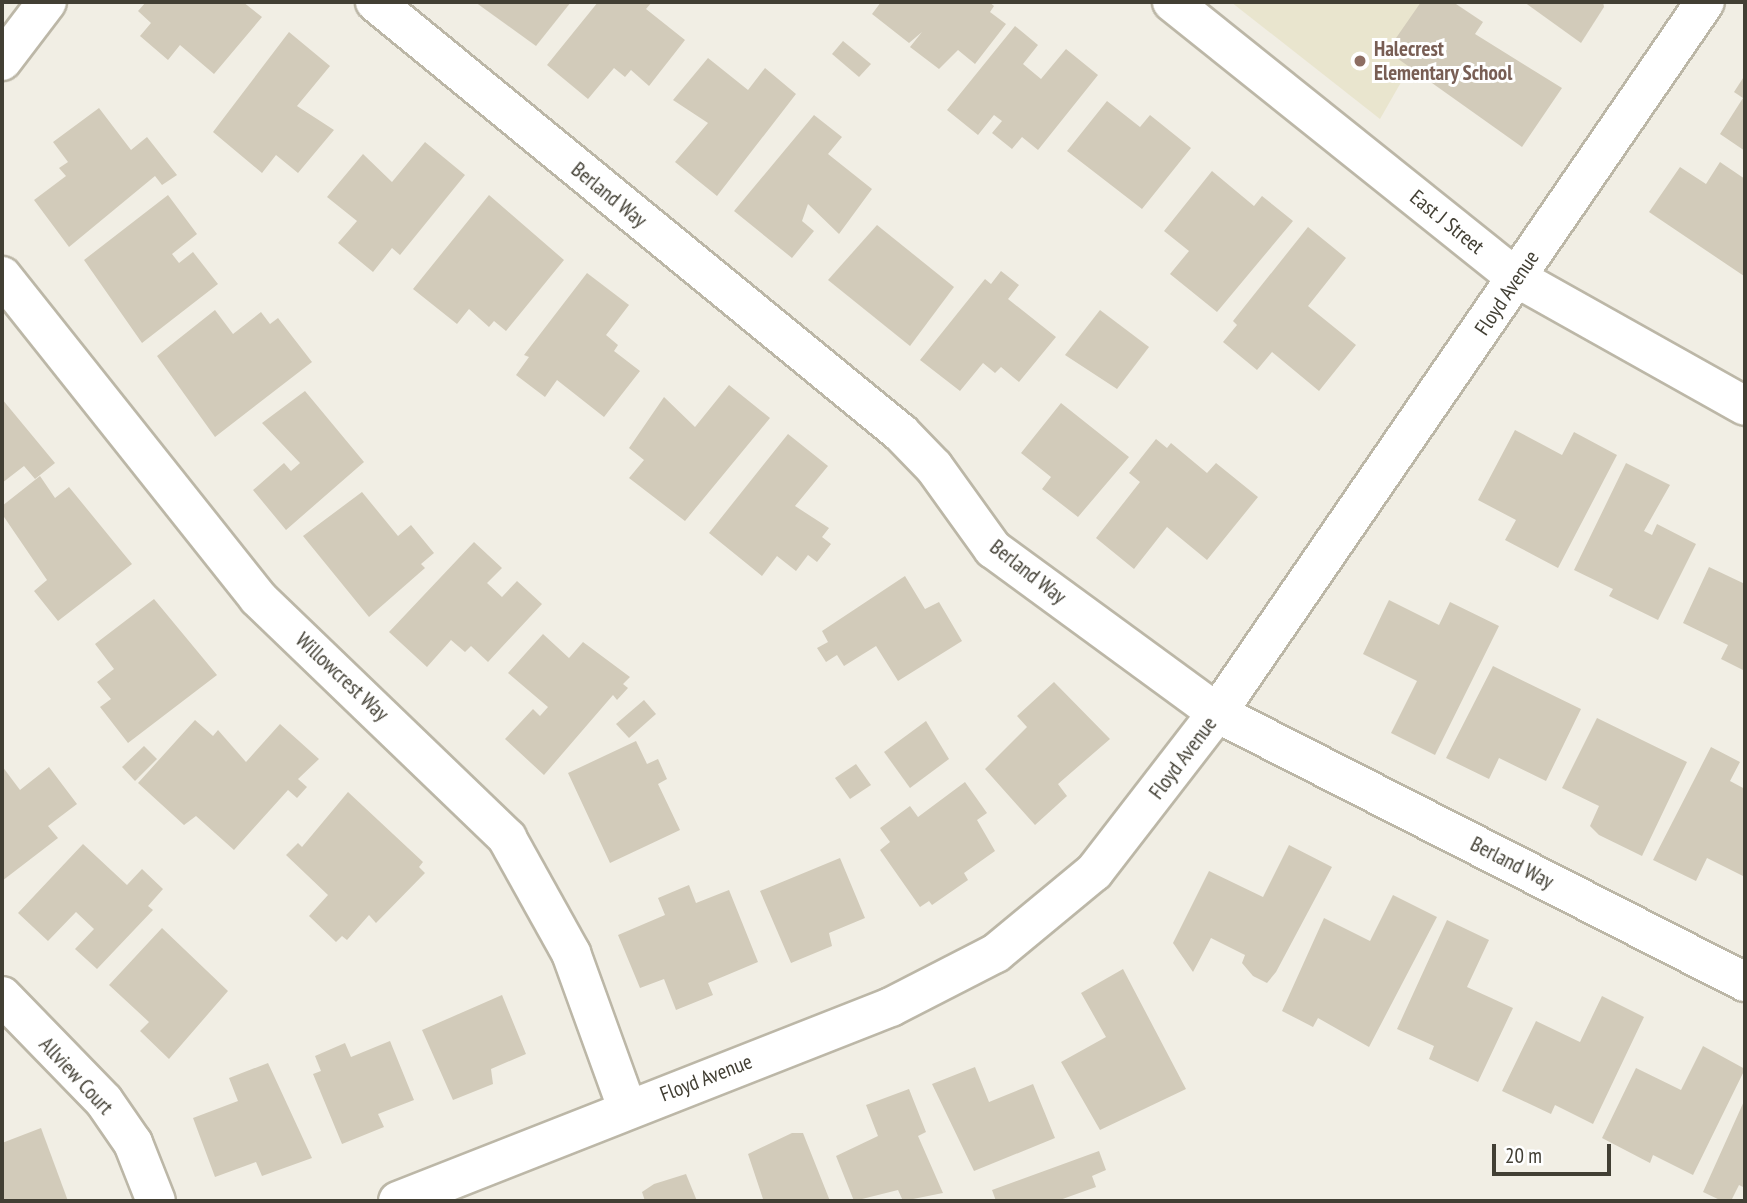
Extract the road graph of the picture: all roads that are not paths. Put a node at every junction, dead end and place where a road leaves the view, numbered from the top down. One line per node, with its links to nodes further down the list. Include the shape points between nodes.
1 (47, 2): 5 (street)
2 (375, 2): 9 (street, Berland Way, via 901,433 934,467 993,549)
3 (1172, 2): 7 (street, East J Street)
4 (1705, 2): 7 (street, Floyd Avenue)
5 (2, 61)
6 (2, 276): 12 (street, Willowcrest Way, via 258,598 507,838 571,953)
7 (1517, 278): 8 (street, East J Street); 9 (street, Floyd Avenue)
8 (1745, 405)
9 (1217, 713): 10 (street, Berland Way); 12 (street, Floyd Avenue, via 1094,872 996,953 891,1007)
10 (1745, 982)
11 (2, 996): 13 (street, Allview Court, via 104,1101 133,1143)
12 (627, 1108): 14 (street, Floyd Avenue)
13 (156, 1201)
14 (398, 1201)

